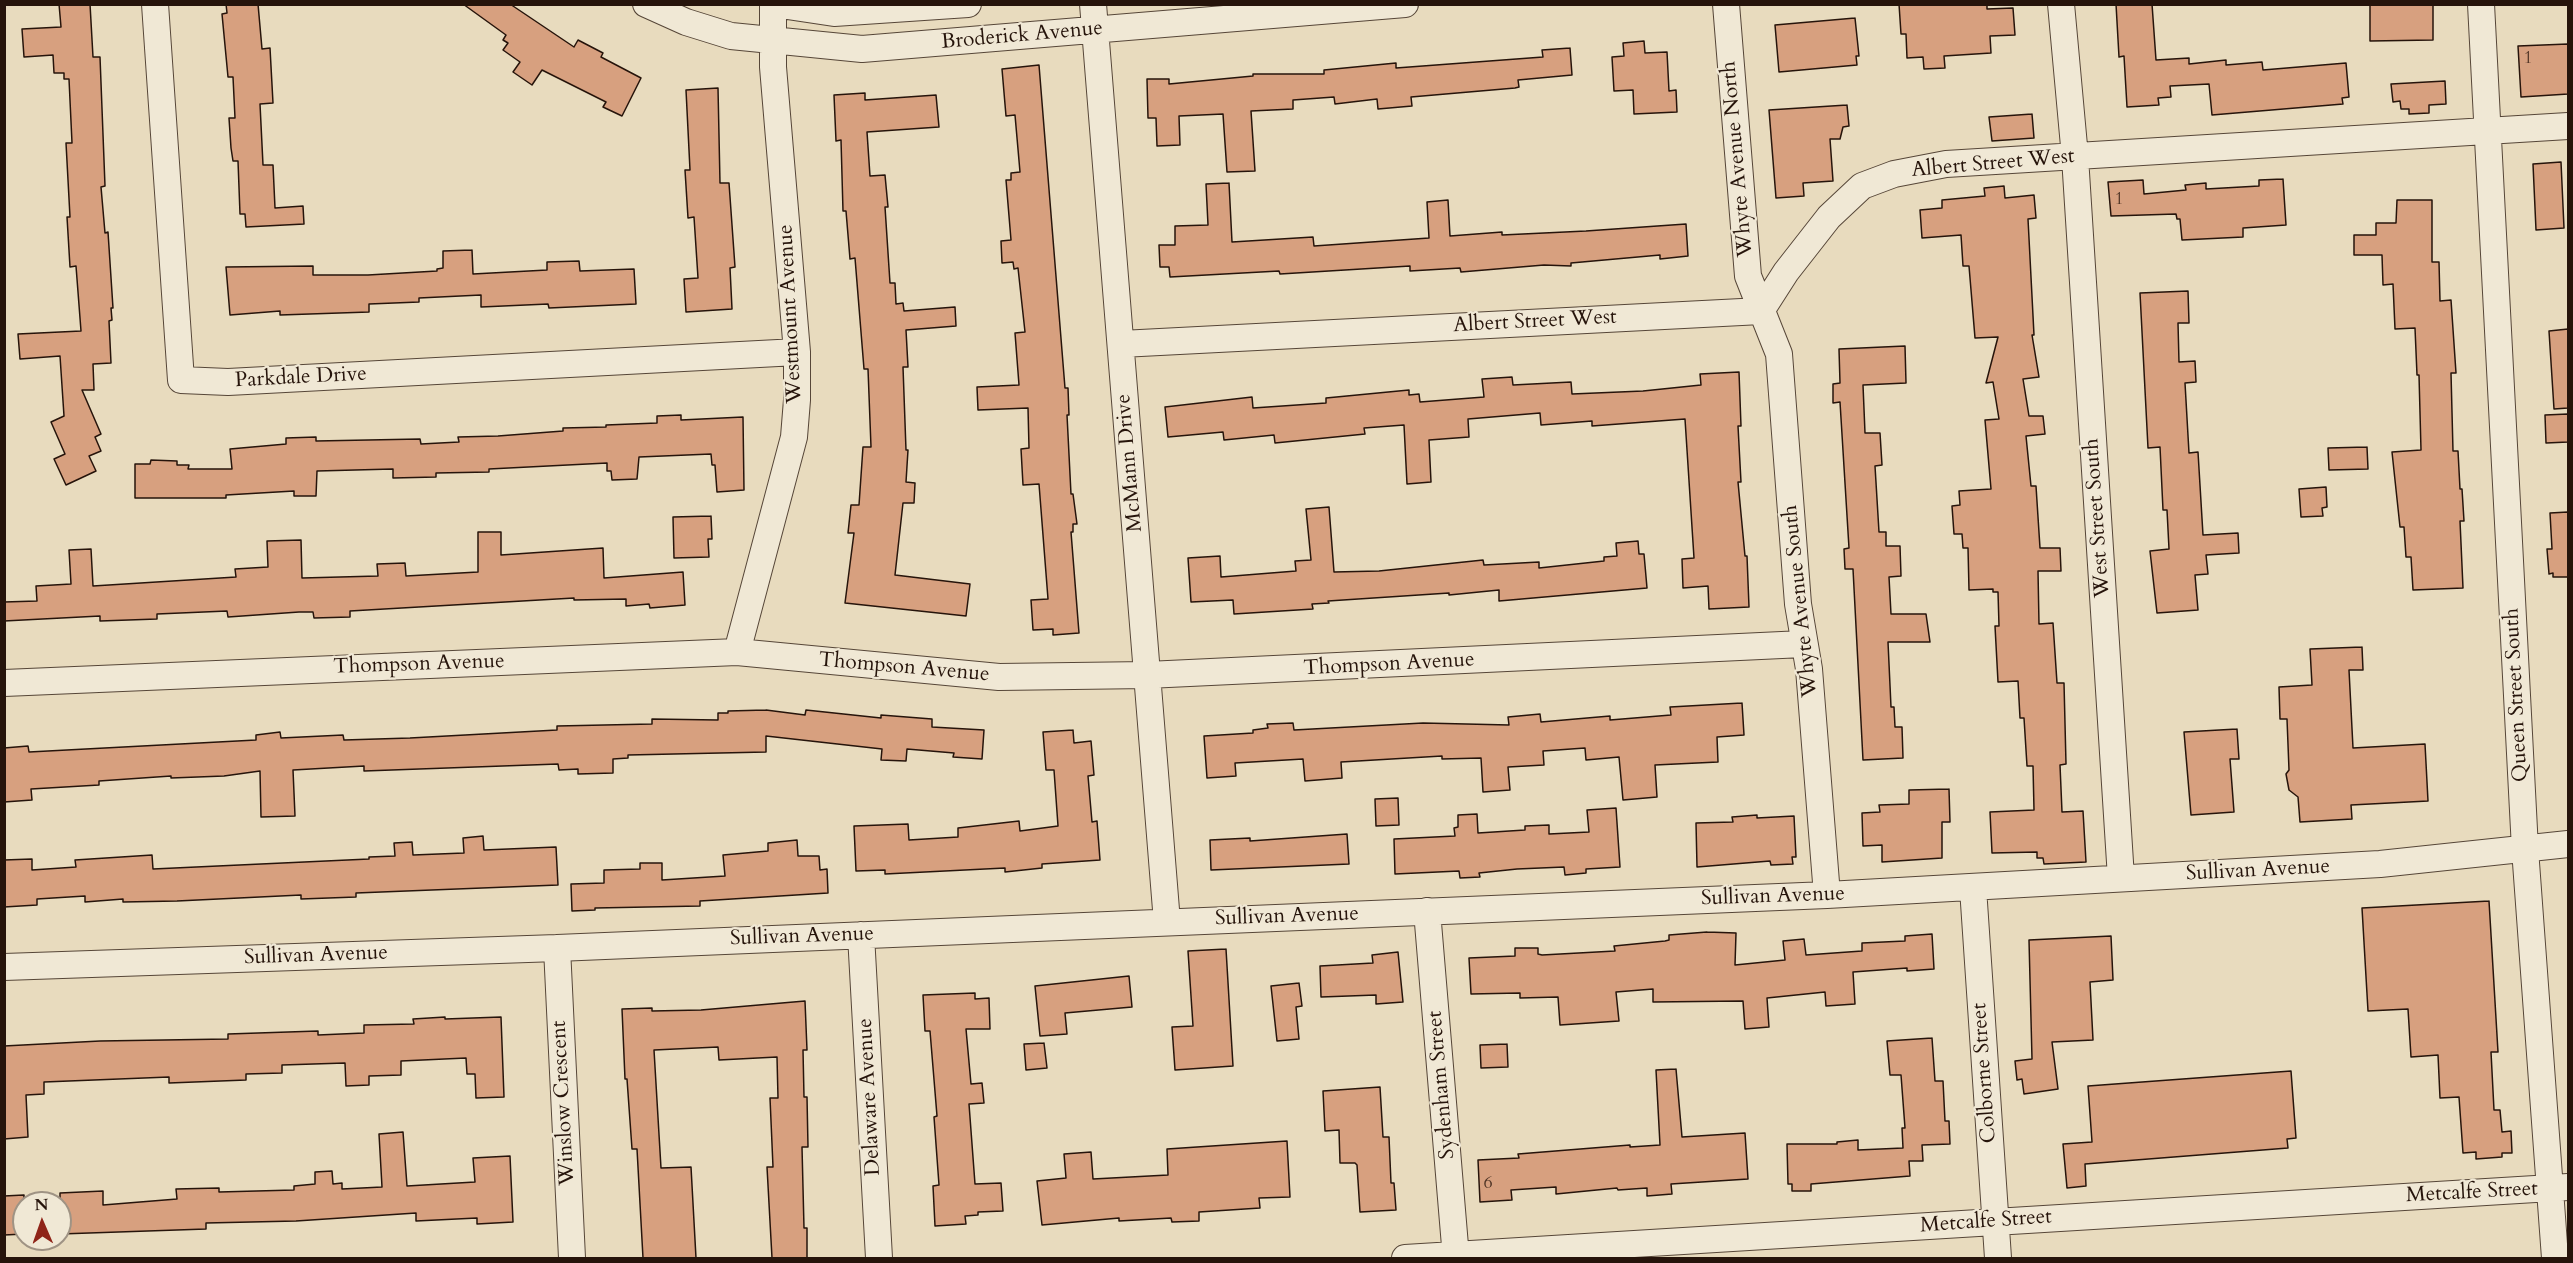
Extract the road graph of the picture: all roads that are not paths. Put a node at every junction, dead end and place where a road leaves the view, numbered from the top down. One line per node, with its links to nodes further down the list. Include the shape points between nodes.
1 (155, 4): 16 (street, Parkdale Drive, via 181,381 228,382)
2 (646, 4): 10 (street, Broderick Avenue, via 710,30)
3 (773, 4): 4 (street, Broderick Avenue, via 834,13); 10 (street, Westmount Avenue)
4 (968, 4)
5 (1405, 4): 9 (street, Broderick Avenue)
6 (1725, 4): 14 (street, Whyte Avenue North, via 1748,276)
7 (2061, 4): 13 (street, West Street South)
8 (2481, 4): 12 (street, Queen Street South)
9 (1094, 17): 10 (street, Broderick Avenue, via 862,49); 15 (street, McMann Drive)
10 (774, 42): 16 (street, Westmount Avenue)
11 (2568, 126): 12 (street, Albert Street West)
12 (2488, 132): 13 (street, Albert Street West); 22 (street, Queen Street South)
13 (2075, 157): 14 (street, Albert Street West, via 1946,164 1894,174 1862,186 1829,217); 23 (street, West Street South)
14 (1761, 311): 15 (street, Albert Street West); 17 (street, Whyte Avenue South, via 1779,354)
15 (1121, 344): 19 (street, McMann Drive)
16 (797, 352): 18 (street, Westmount Avenue, via 794,437)
17 (1803, 644): 19 (street, Thompson Avenue); 25 (street, Whyte Avenue South, via 1809,669)
18 (737, 652): 19 (street, Thompson Avenue, via 999,677); 20 (street, Thompson Avenue)
19 (1147, 675): 27 (street, McMann Drive)
20 (4, 683)
21 (2568, 844): 22 (street, Sullivan Avenue)
22 (2525, 849): 23 (street, Sullivan Avenue, via 2380,864); 31 (street, Queen Street South)
23 (2121, 878): 24 (street, Sullivan Avenue)
24 (1972, 888): 25 (street, Sullivan Avenue); 32 (street, Colborne Street)
25 (1827, 895): 26 (street, Sullivan Avenue)
26 (1427, 911): 27 (street, Sullivan Avenue); 33 (street, Sydenham Street)
27 (1167, 922): 28 (street, Sullivan Avenue)
28 (861, 935): 29 (street, Sullivan Avenue); 35 (street, Delaware Avenue)
29 (557, 948): 30 (street, Sullivan Avenue); 34 (street, Winslow Crescent)
30 (4, 968)
31 (2559, 1188): 32 (street, Metcalfe Street); 38 (street, Queen Street South)
32 (1995, 1222): 33 (street, Metcalfe Street); 37 (street, Colborne Street)
33 (1456, 1257): 36 (street, Metcalfe Street)
34 (572, 1258)
35 (879, 1258)
36 (1405, 1258)
37 (1998, 1258)
38 (2555, 1258)

